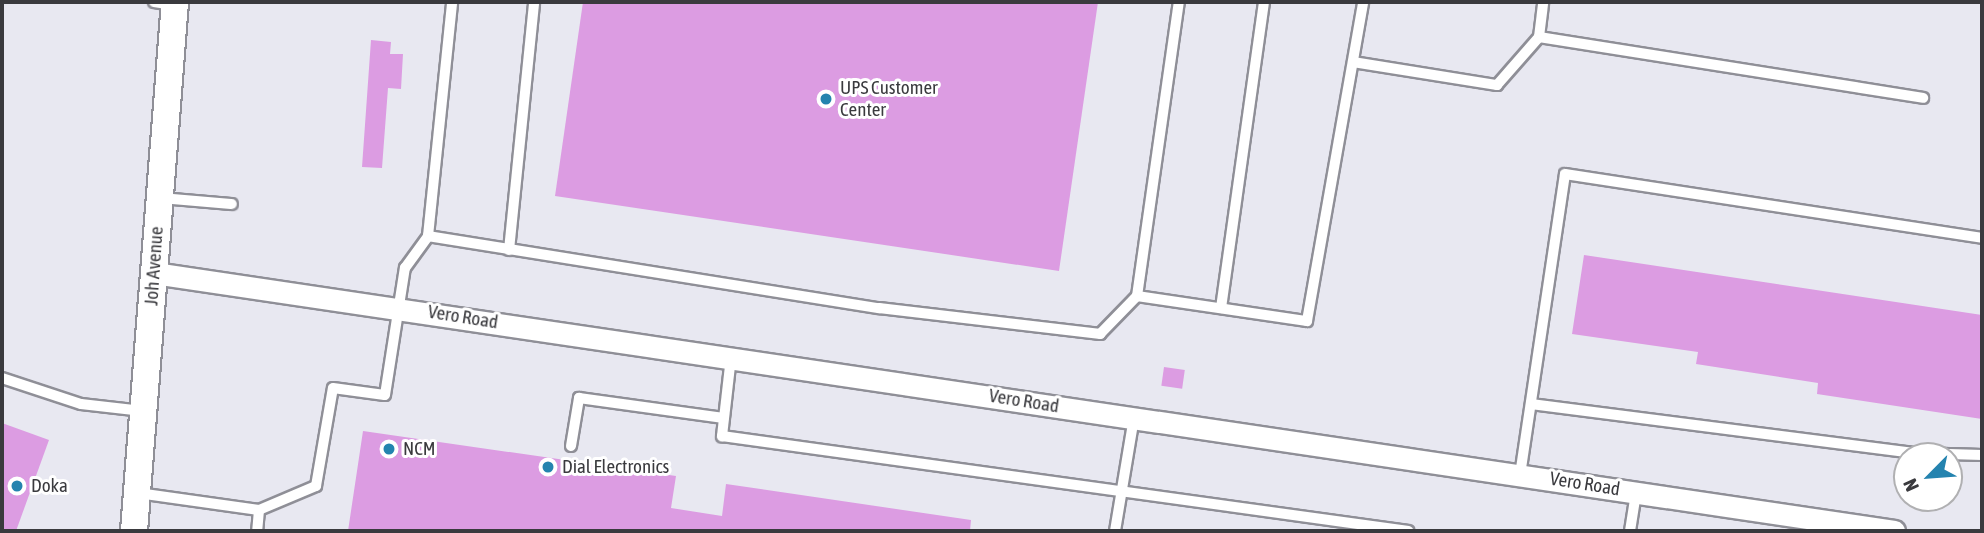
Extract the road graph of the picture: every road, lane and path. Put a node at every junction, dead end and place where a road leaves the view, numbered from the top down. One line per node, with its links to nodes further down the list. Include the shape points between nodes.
1 (452, 2): 13 (lane)
2 (534, 2): 15 (lane)
3 (1179, 2): 17 (lane)
4 (1264, 2): 19 (lane)
5 (1363, 2): 9 (lane)
6 (1544, 2): 8 (lane)
7 (168, 3): 11 (street, Joh Avenue)
8 (1539, 37): 9 (lane, via 1497,85); 10 (lane)
9 (1353, 62): 19 (lane, via 1307,321)
10 (1923, 98)
11 (160, 198): 12 (lane); 16 (street, Joh Avenue)
12 (232, 204)
13 (428, 236): 15 (lane); 18 (lane, via 405,268)
14 (1982, 238): 22 (lane, via 1565,174)
15 (509, 250): 17 (lane, via 879,308 1100,334)
16 (154, 273): 18 (street, Vero Road); 23 (street, Joh Avenue)
17 (1137, 296): 19 (lane)
18 (398, 307): 20 (street, Vero Road); 32 (lane, via 385,395 333,388 316,486)
19 (1221, 308)
20 (731, 357): 24 (street, Vero Road); 25 (lane)
21 (2, 377): 23 (lane, via 80,404)
22 (1531, 404): 27 (lane, via 1916,453); 28 (lane)
23 (143, 411): 31 (street, Joh Avenue)
24 (1134, 417): 28 (street, Vero Road); 29 (lane)
25 (724, 418): 26 (lane, via 579,398); 29 (lane, via 722,436)
26 (570, 446)
27 (1982, 456)
28 (1520, 475): 30 (street, Vero Road)
29 (1122, 491): 35 (lane); 36 (lane)
30 (1636, 492): 37 (lane); 38 (street, Vero Road)
31 (138, 493): 32 (lane); 33 (street, Joh Avenue)
32 (259, 510): 34 (lane)
33 (134, 531)
34 (257, 531)
35 (1115, 531)
36 (1408, 531)
37 (1630, 531)
38 (1894, 531)

